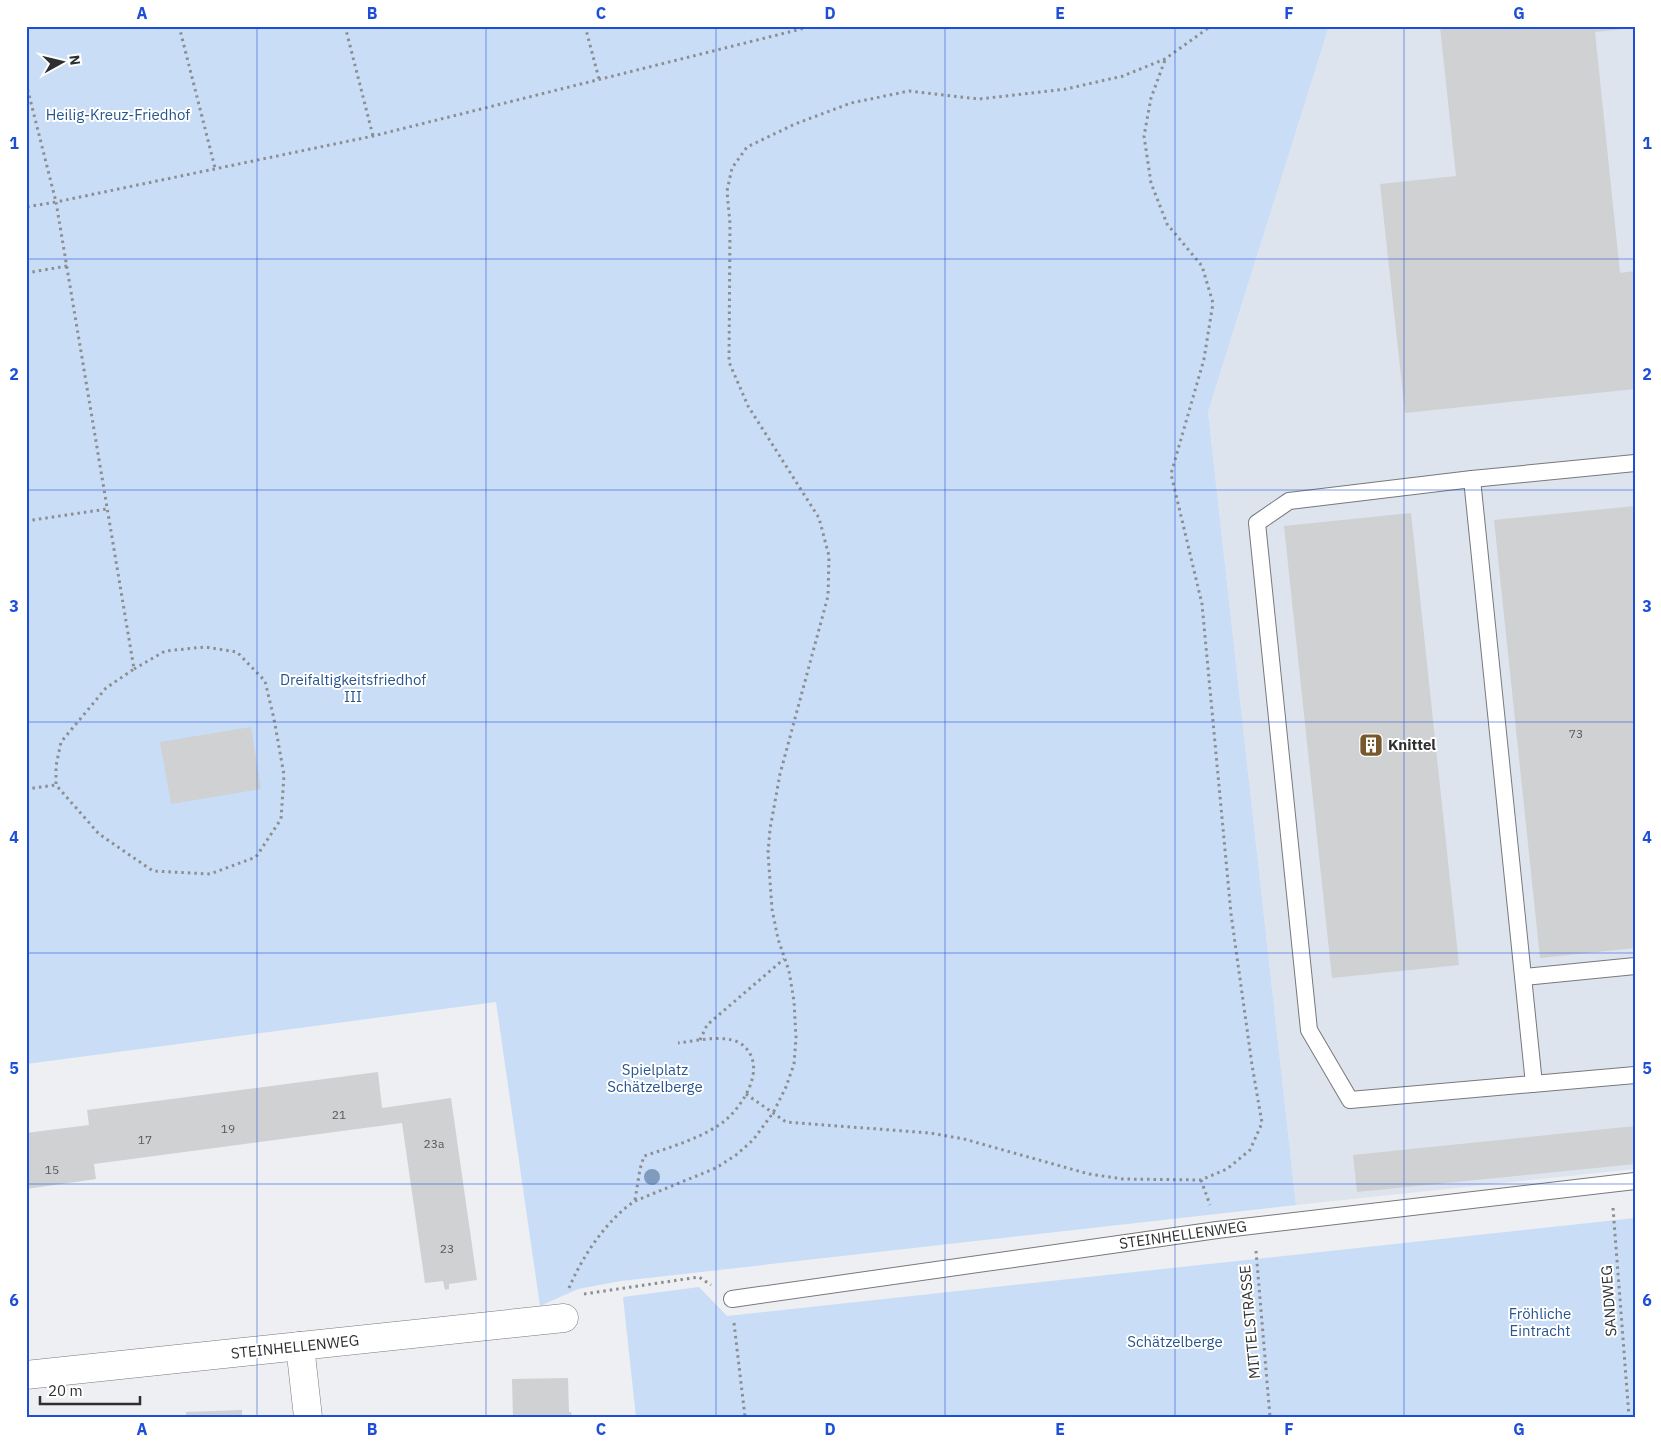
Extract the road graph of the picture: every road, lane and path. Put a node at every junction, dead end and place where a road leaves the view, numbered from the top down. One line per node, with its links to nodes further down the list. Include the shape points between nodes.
1 (179, 26): 10 (path)
2 (345, 26): 9 (path)
3 (585, 26): 7 (path)
4 (813, 26): 7 (path)
5 (1211, 26): 6 (path)
6 (1165, 59): 22 (path, via 1123,76 1066,89 979,99 909,92 851,103 747,147 732,168 727,191 730,224 729,362 748,406 819,518 829,556 828,596 780,774 770,829 768,853 772,909); 30 (path, via 1151,98 1144,136 1151,183 1167,224 1202,266 1213,303 1204,359 1171,474 1202,604 1231,914 1262,1123 1250,1150 1227,1169 1201,1180 1123,1179 1089,1174 964,1139 930,1133 786,1122)
7 (599, 79): 9 (path)
8 (26, 83): 11 (path)
9 (373, 136): 10 (path)
10 (216, 168): 11 (path)
11 (56, 202): 12 (path); 13 (path)
12 (26, 207)
13 (67, 266): 14 (path); 17 (path)
14 (26, 273)
15 (1635, 464): 16 (lane)
16 (1472, 480): 24 (lane); 28 (lane, via 1289,501 1256,523 1309,1030 1350,1100)
17 (107, 509): 18 (path); 19 (path)
18 (26, 521)
19 (134, 669): 20 (path, via 106,688 61,742); 20 (path, via 165,651 205,647 237,652 265,681 284,775 281,820 256,857 210,874 153,871 99,834)
20 (56, 785): 21 (path)
21 (26, 789)
22 (784, 959): 25 (path, via 707,1025); 30 (path, via 794,1000 796,1038 794,1064)
23 (1635, 966): 24 (lane)
24 (1524, 977): 28 (lane)
25 (700, 1040): 26 (path); 29 (path, via 733,1040 751,1053 754,1077)
26 (678, 1043)
27 (1635, 1076): 28 (lane)
28 (1534, 1084)
29 (746, 1094): 30 (path); 33 (path, via 724,1122 708,1132 644,1156)
30 (773, 1114): 33 (path, via 753,1140 716,1168)
31 (1635, 1181): 32 (lane, STEINHELLENWEG)
32 (1611, 1184): 34 (lane, STEINHELLENWEG); 44 (path, SANDWEG)
33 (635, 1201): 35 (path, via 613,1218)
34 (1253, 1225): 37 (lane, STEINHELLENWEG); 43 (path, MITTELSTRASSE)
35 (568, 1290)
36 (580, 1295): 37 (path, via 699,1277)
37 (732, 1300): 42 (path)
38 (564, 1318): 39 (street, STEINHELLENWEG)
39 (300, 1346): 40 (street, STEINHELLENWEG); 41 (street)
40 (26, 1375)
41 (308, 1417)
42 (745, 1417)
43 (1270, 1417)
44 (1629, 1417)

